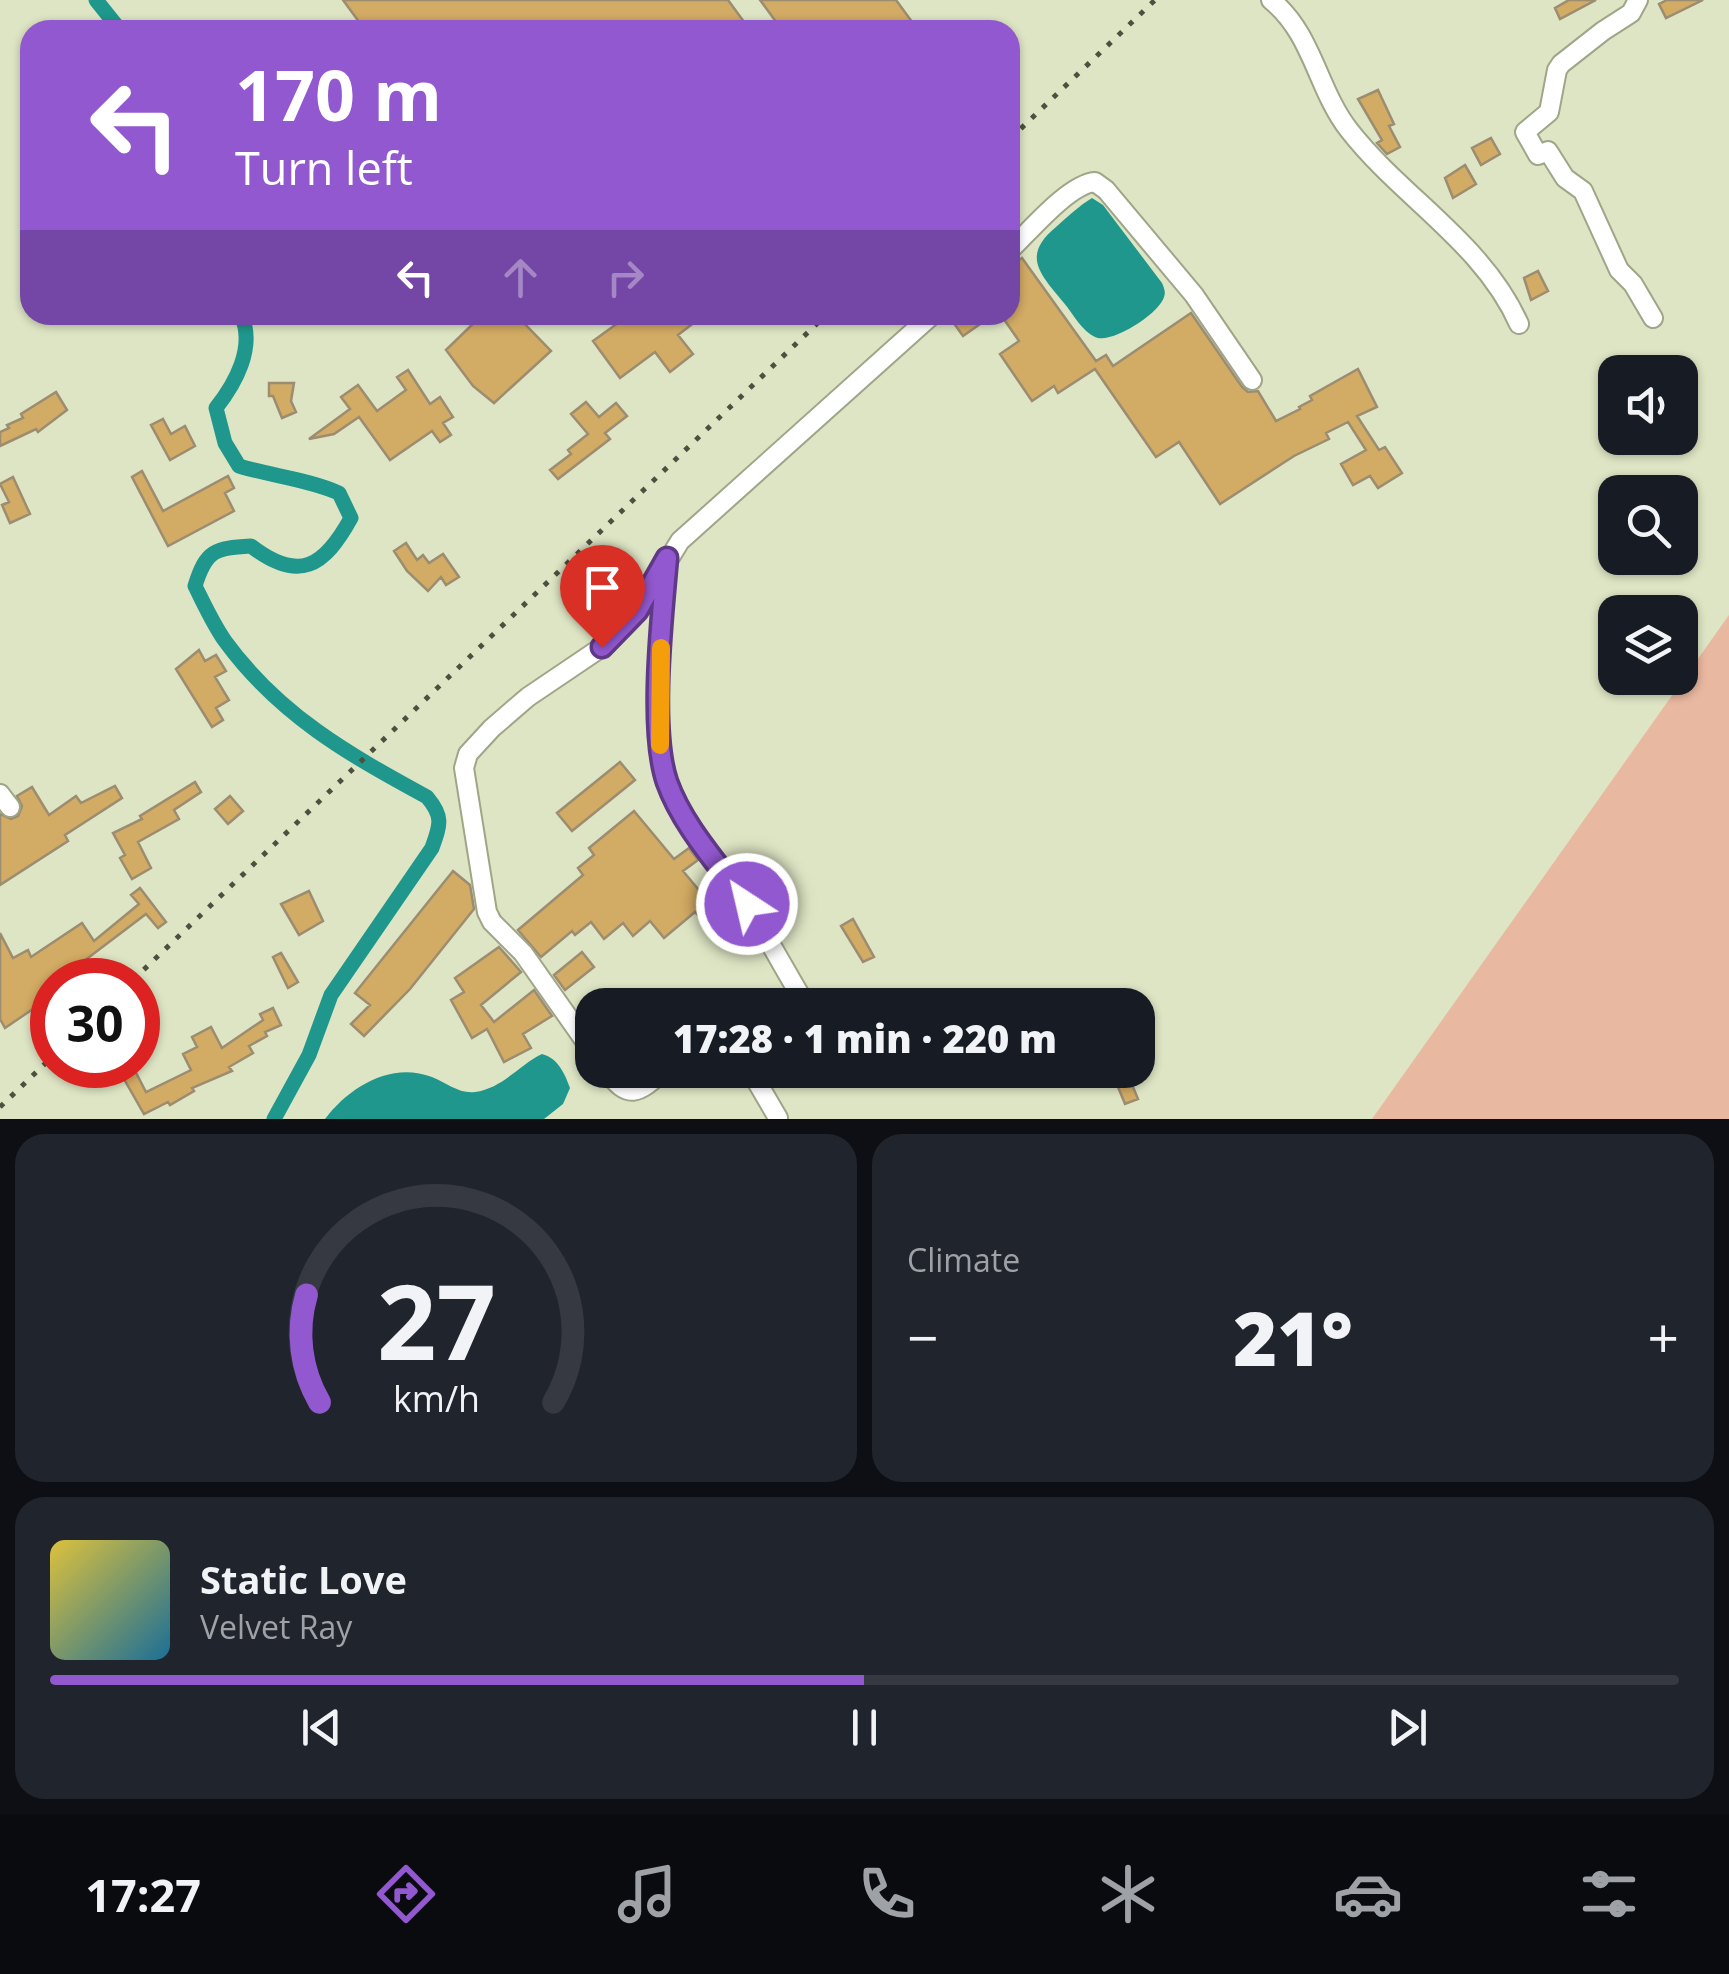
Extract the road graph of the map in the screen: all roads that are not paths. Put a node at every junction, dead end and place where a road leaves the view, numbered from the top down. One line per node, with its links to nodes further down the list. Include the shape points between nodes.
1 (1272, 0): 5 (street, via 1299,30 1348,129 1478,261)
2 (1638, 0): 4 (street, via 1631,13 1561,64 1549,112 1525,132 1538,155 1548,151 1565,178 1584,191 1619,270)
3 (1020, 240): 7 (street, via 1071,192 1095,182 1194,295)
4 (1652, 318)
5 (1519, 324)
6 (921, 325): 8 (street)
7 (1252, 380)
8 (667, 558): 9 (street, via 660,690 667,782); 10 (street, via 637,611 602,647 492,728 464,768 487,912)
9 (796, 988)
10 (575, 1028)
11 (760, 1088): 12 (street)
12 (778, 1118)

